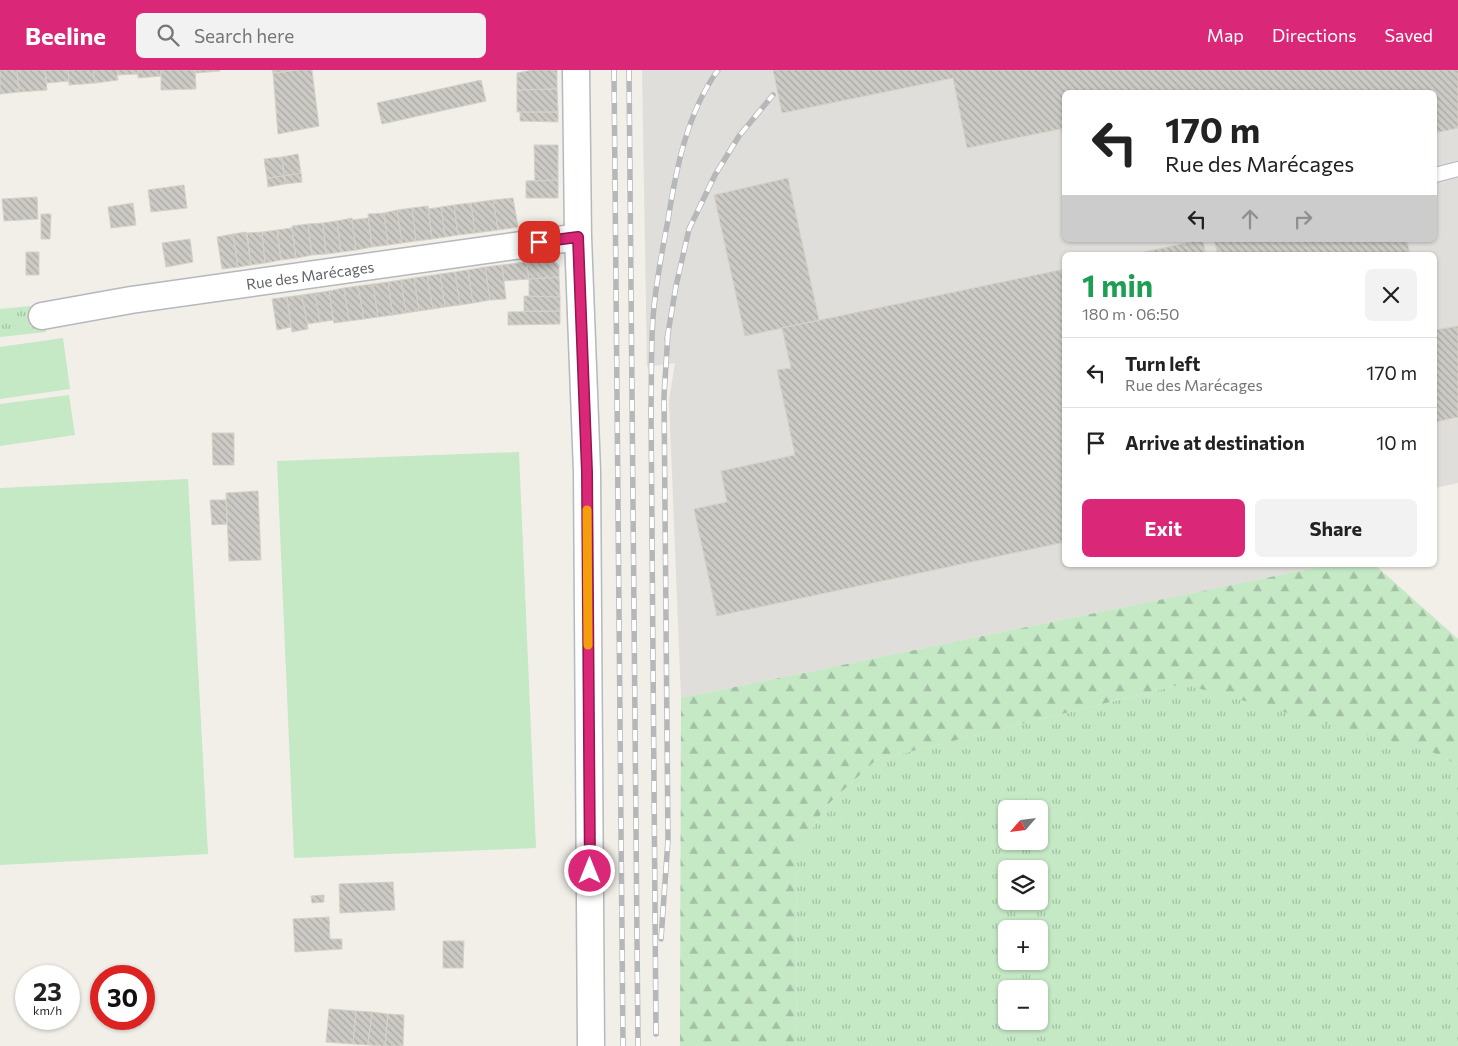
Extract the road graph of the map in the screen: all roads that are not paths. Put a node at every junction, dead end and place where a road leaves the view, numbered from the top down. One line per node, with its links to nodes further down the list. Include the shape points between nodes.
1 (576, 70): 4 (street)
2 (1458, 169): 3 (lane)
3 (1437, 174)
4 (578, 237): 5 (street, Rue des Marécages, via 131,300); 6 (street, via 587,472)
5 (42, 316)
6 (591, 1046)

